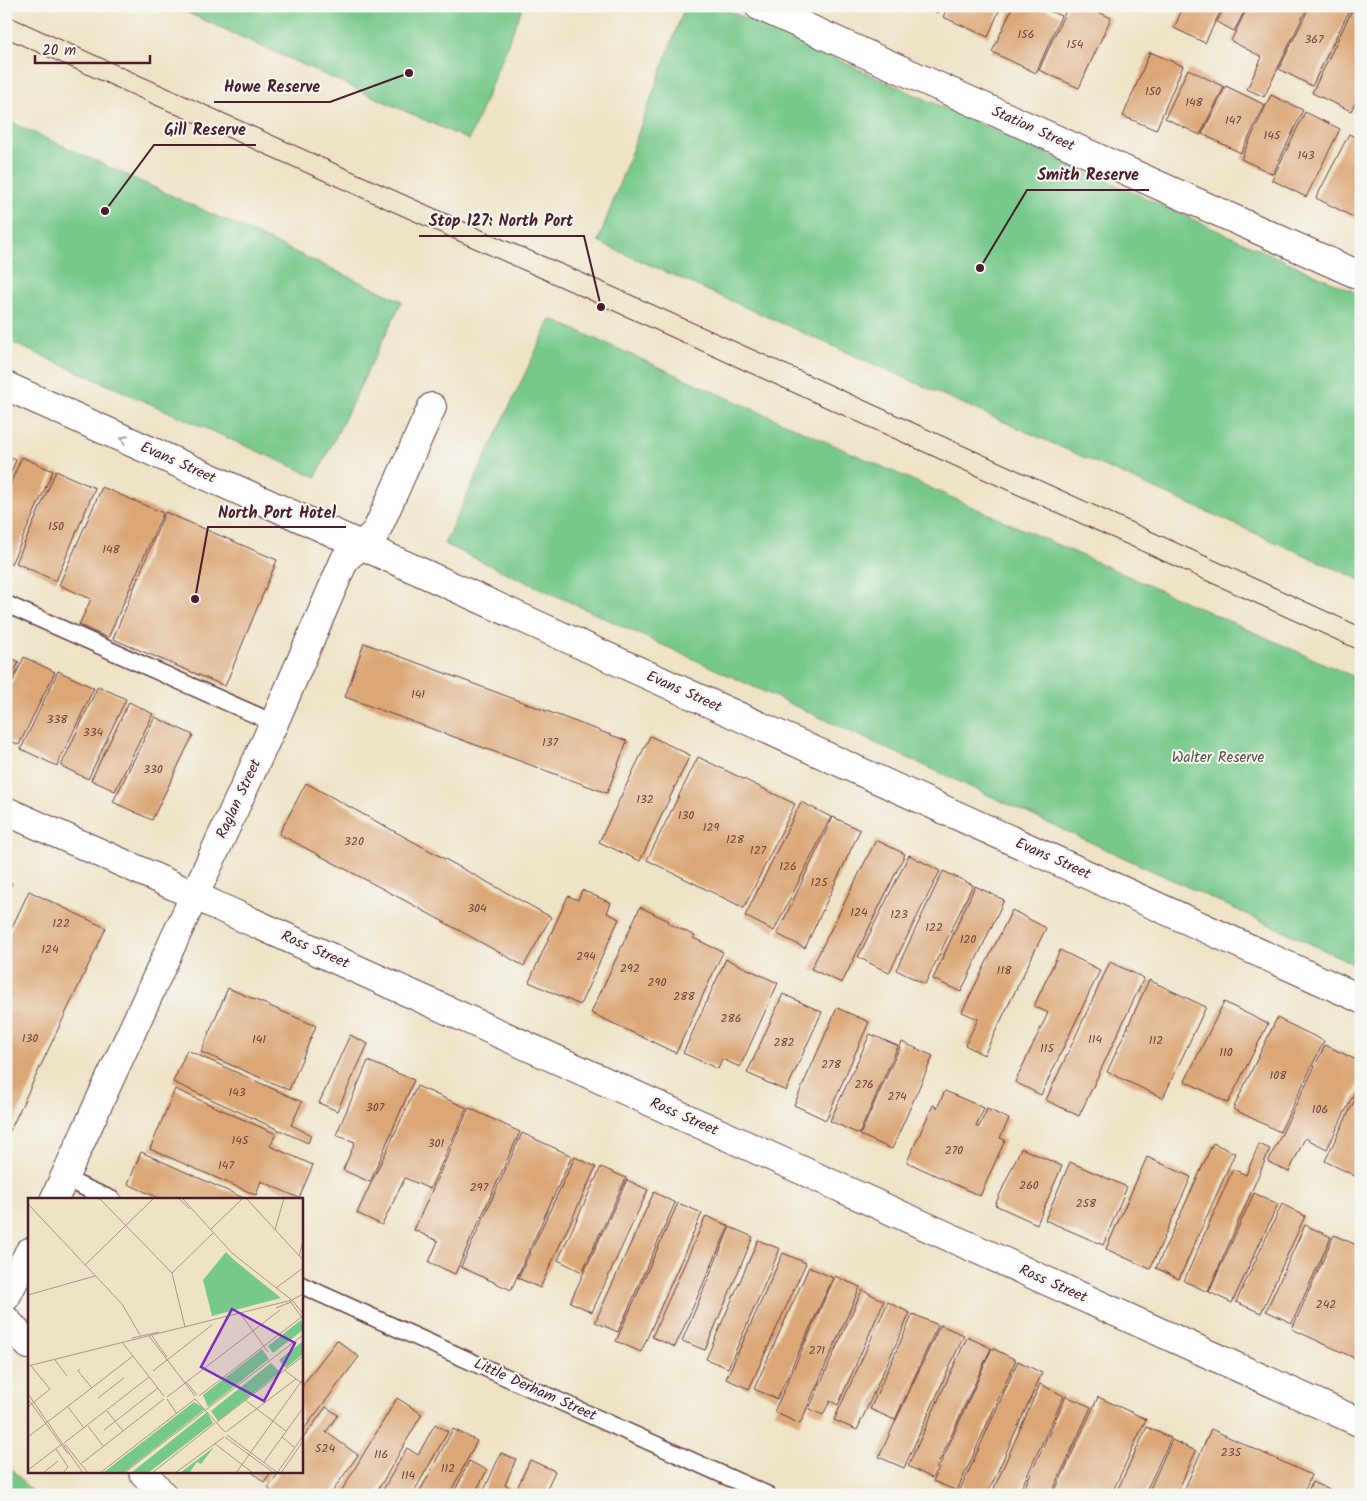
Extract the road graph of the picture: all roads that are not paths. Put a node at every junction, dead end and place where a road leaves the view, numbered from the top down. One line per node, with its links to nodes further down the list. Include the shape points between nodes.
1 (759, 6): 2 (street, Station Street)
2 (1361, 276)
3 (6, 386): 5 (street, Evans Street, one-way to 3)
4 (432, 407): 5 (street, Raglan Street, via 376,532)
5 (360, 545): 7 (street, Raglan Street, via 344,559); 10 (street, Evans Street)
6 (6, 604): 7 (lane)
7 (274, 723): 9 (street, Raglan Street)
8 (6, 811): 9 (street, Ross Street)
9 (195, 896): 11 (street, Raglan Street); 18 (street, Ross Street)
10 (1361, 999)
11 (60, 1189): 12 (lane)
12 (103, 1198)
13 (28, 1254): 15 (street)
14 (302, 1285): 21 (lane, Little Derham Street)
15 (6, 1297)
16 (6, 1320): 17 (street)
17 (28, 1344)
18 (1361, 1423)
19 (144, 1474): 20 (street)
20 (163, 1495)
21 (768, 1495)

